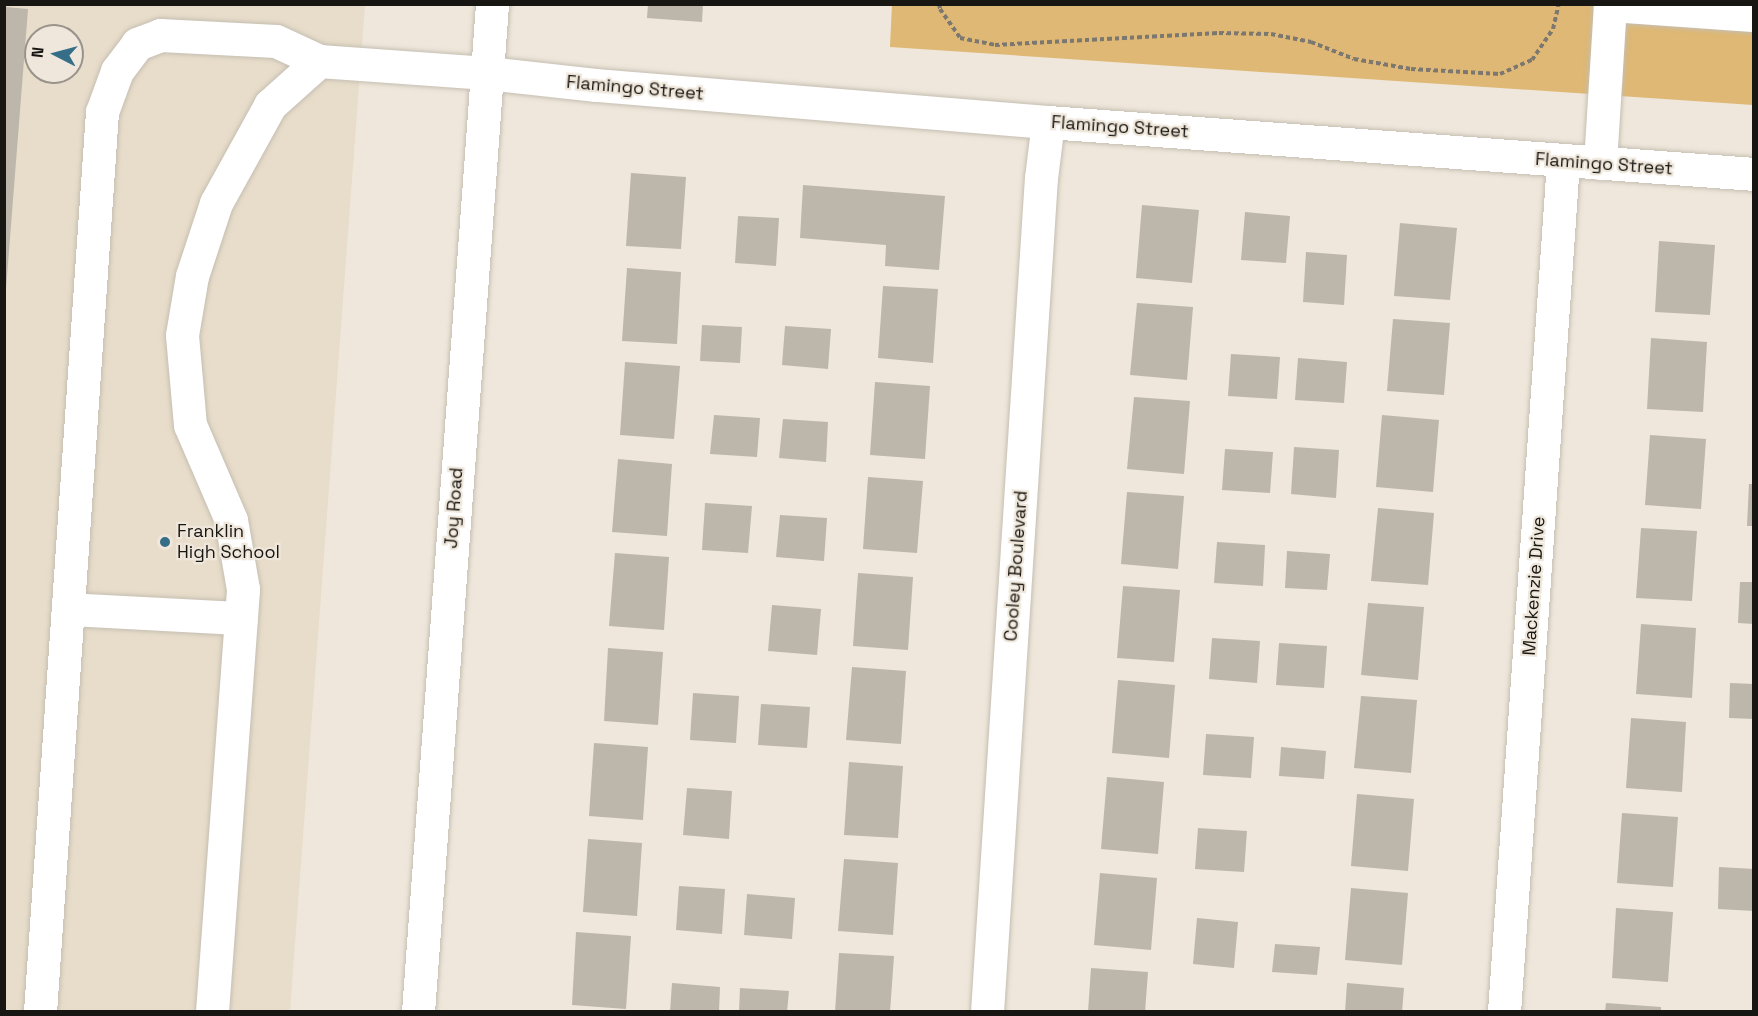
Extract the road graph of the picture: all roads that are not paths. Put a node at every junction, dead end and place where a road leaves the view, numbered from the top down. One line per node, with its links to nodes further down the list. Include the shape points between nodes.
1 (492, 4): 5 (street, Joy Road)
2 (1643, 6): 3 (street); 8 (street, via 1610,5)
3 (1754, 15)
4 (319, 61): 5 (street, Flamingo Street); 10 (street, via 276,41 160,35 137,44 117,71 102,112); 11 (street, via 270,105 216,203 192,276 182,335 190,425 231,520 243,590)
5 (486, 73): 6 (street, Flamingo Street); 14 (street, Joy Road)
6 (1048, 122): 7 (street, Flamingo Street); 15 (street, Cooley Boulevard, via 1041,178)
7 (1563, 161): 8 (street, Flamingo Street); 16 (street, Mackenzie Drive)
8 (1600, 163): 9 (street, Flamingo Street)
9 (1754, 174)
10 (68, 609): 11 (street); 12 (street)
11 (241, 618): 13 (street)
12 (40, 1011)
13 (212, 1011)
14 (418, 1011)
15 (987, 1011)
16 (1504, 1011)

